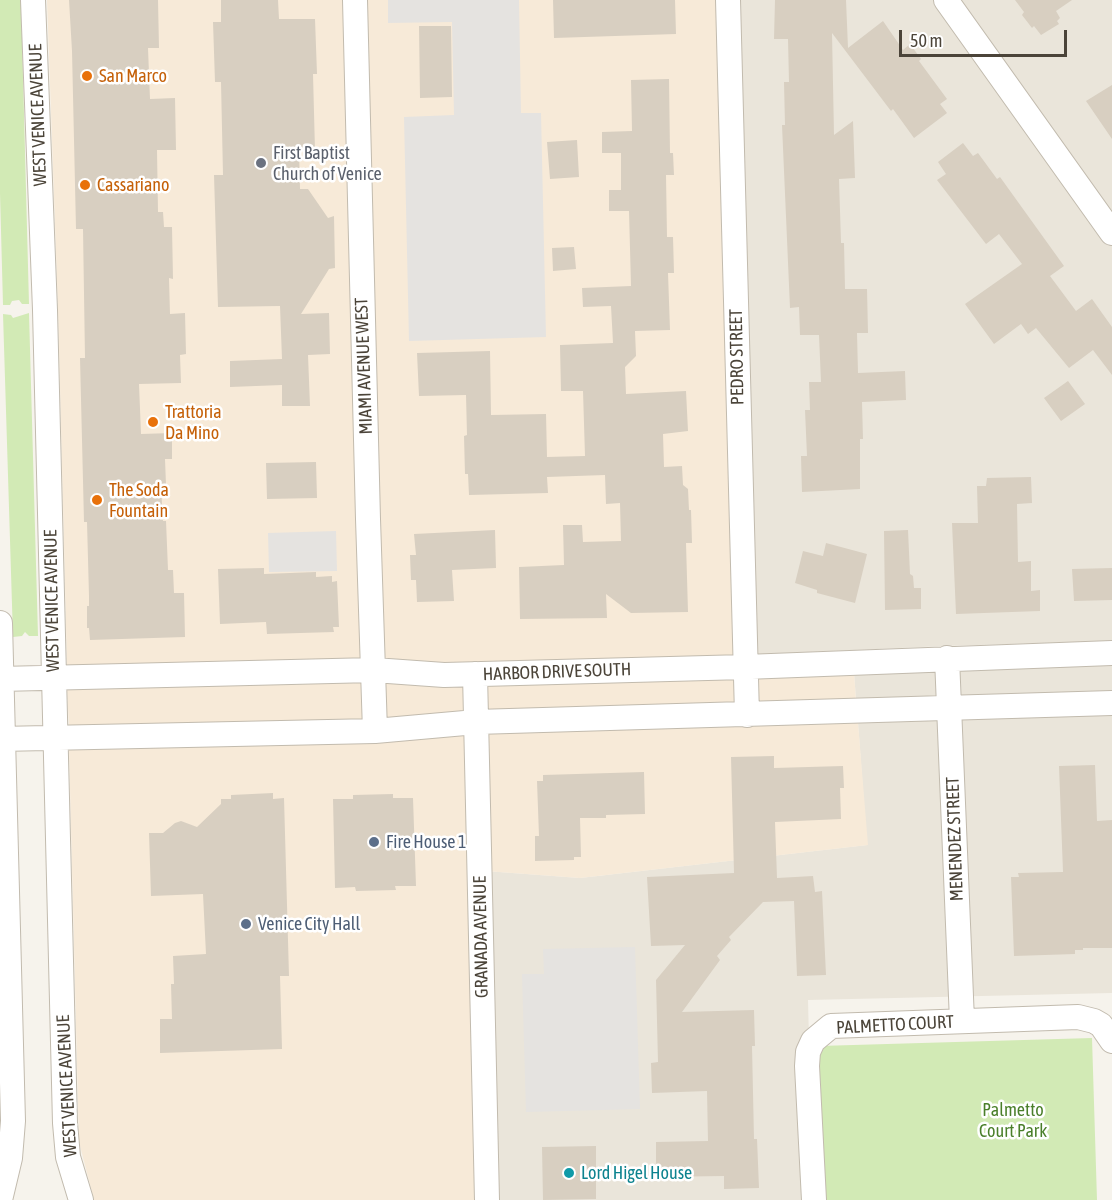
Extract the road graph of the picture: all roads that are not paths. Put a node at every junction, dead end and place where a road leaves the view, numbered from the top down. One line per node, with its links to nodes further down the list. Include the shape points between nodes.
1 (33, 0): 12 (street, WEST VENICE AVENUE)
2 (355, 0): 10 (street, MIAMI AVENUE WEST)
3 (728, 0): 9 (street, PEDRO STREET)
4 (946, 0): 5 (street)
5 (1112, 233)
6 (0, 623): 13 (street)
7 (1112, 653): 8 (street, HARBOR DRIVE SOUTH)
8 (947, 658): 9 (street, HARBOR DRIVE SOUTH); 15 (street, MENENDEZ STREET)
9 (745, 667): 11 (street, HARBOR DRIVE SOUTH); 16 (street, PEDRO STREET)
10 (374, 670): 11 (street, HARBOR DRIVE SOUTH); 12 (street, HARBOR DRIVE SOUTH); 18 (street, MIAMI AVENUE WEST)
11 (475, 674): 17 (street, GRANADA AVENUE)
12 (54, 678): 13 (street, HARBOR DRIVE SOUTH); 20 (street, WEST VENICE AVENUE)
13 (1, 679): 19 (street)
14 (1112, 703): 15 (street)
15 (949, 708): 16 (street); 21 (street, MENENDEZ STREET)
16 (747, 715): 17 (street)
17 (476, 722): 18 (street); 25 (street, GRANADA AVENUE)
18 (375, 731): 20 (street)
19 (2, 739): 20 (street); 23 (street, via 14,1121)
20 (56, 739): 24 (street, WEST VENICE AVENUE, via 65,1123 68,1157)
21 (962, 1021): 22 (street, PALMETTO COURT, via 1094,1021); 26 (street, PALMETTO COURT, via 831,1026 813,1041 807,1066)
22 (1112, 1041)
23 (0, 1200)
24 (81, 1200)
25 (488, 1200)
26 (814, 1200)

